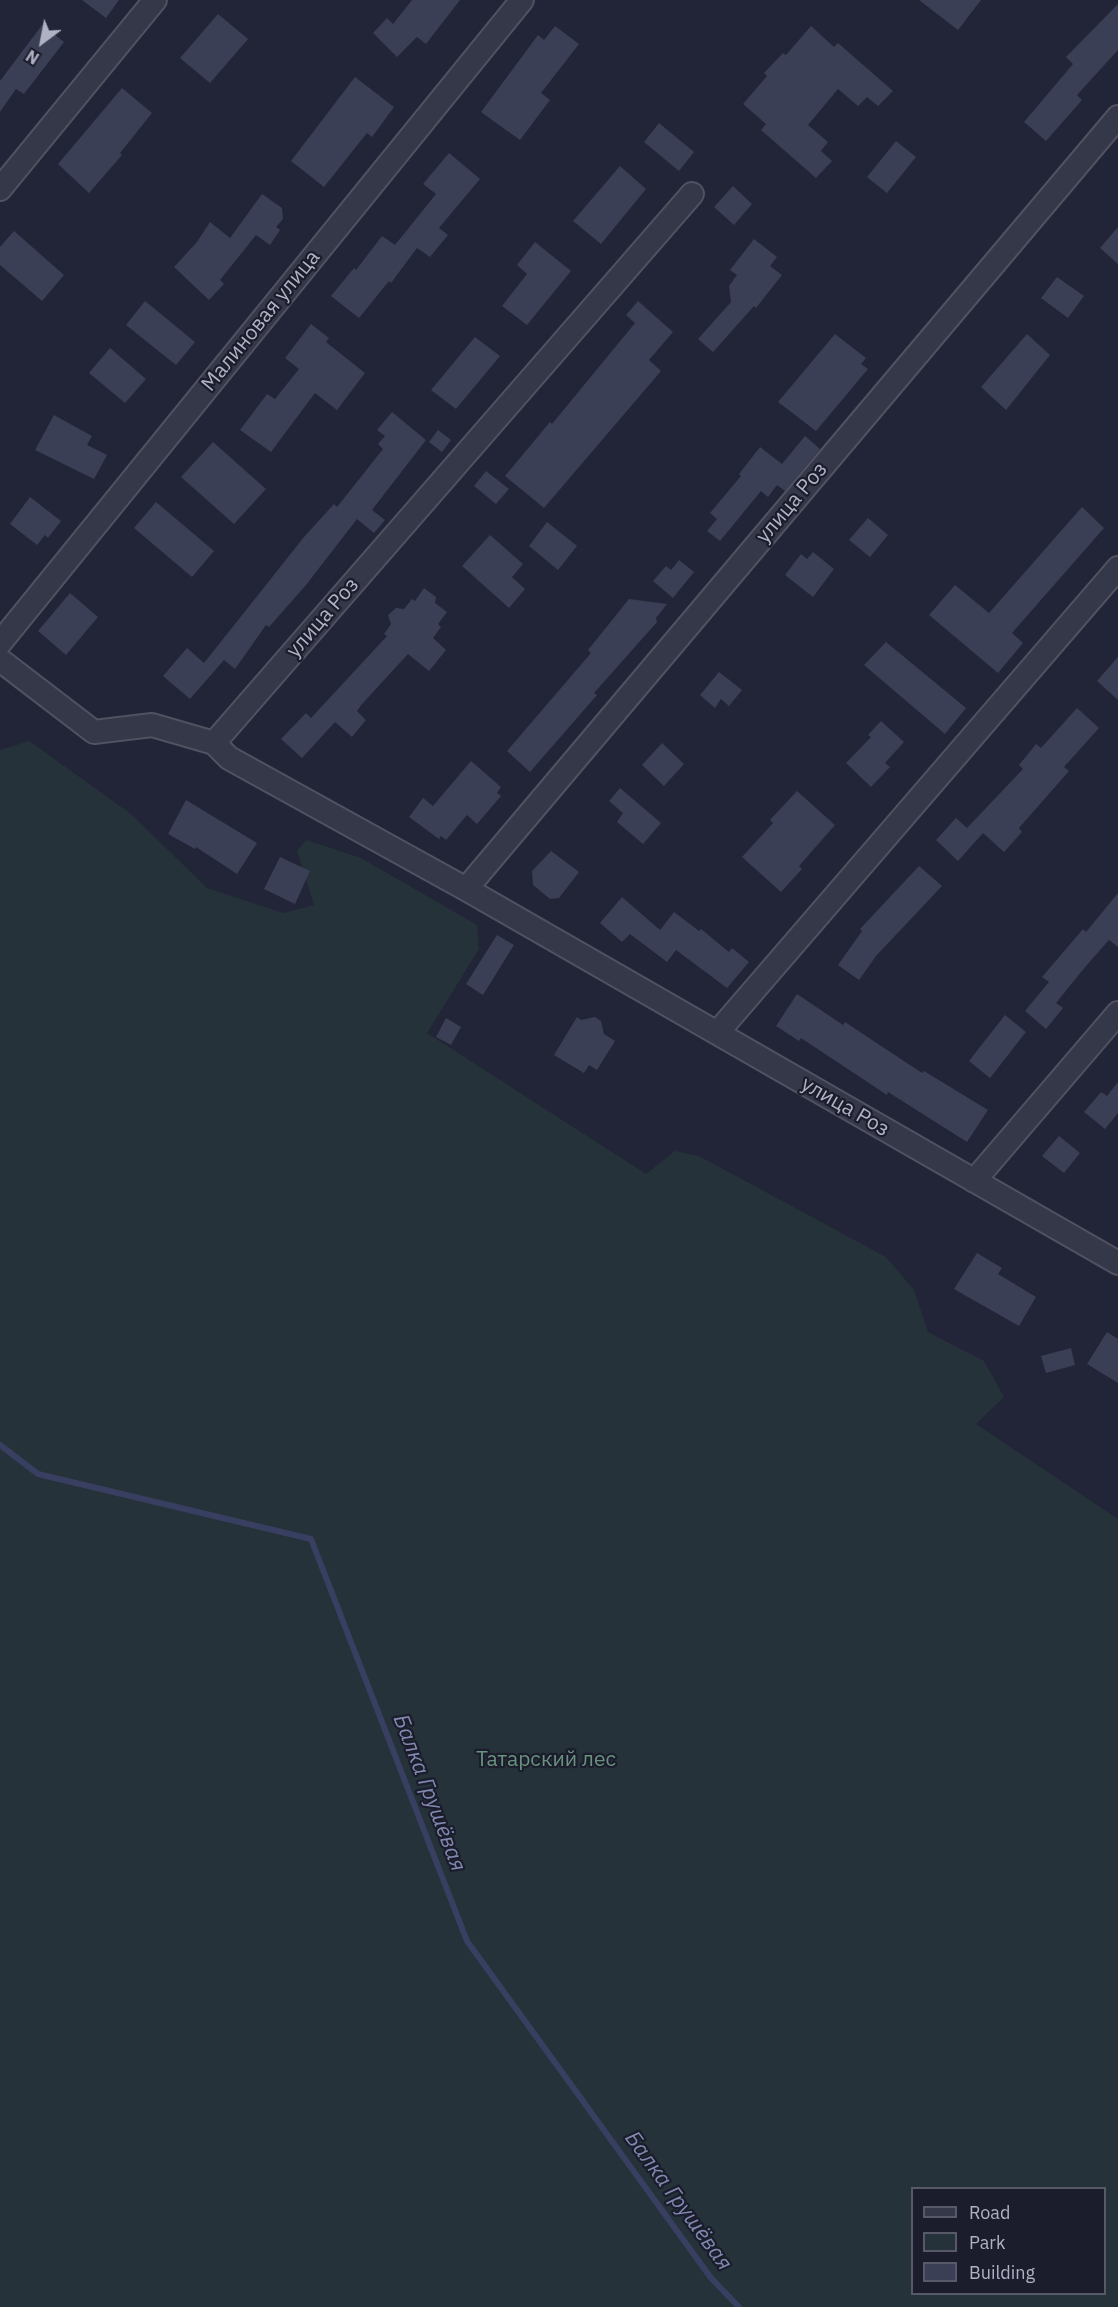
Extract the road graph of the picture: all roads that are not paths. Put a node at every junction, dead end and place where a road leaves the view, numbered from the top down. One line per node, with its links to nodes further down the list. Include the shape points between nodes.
1 (156, 0): 4 (street)
2 (522, 0): 7 (street, Малиновая улица)
3 (1118, 117): 10 (street, улица Роз)
4 (0, 189)
5 (692, 194): 9 (street, улица Роз)
6 (1118, 568): 12 (street)
7 (0, 643)
8 (0, 660): 9 (street, улица Роз, via 94,732 152,725)
9 (214, 743): 10 (street, улица Роз, via 229,758)
10 (466, 889): 12 (street, улица Роз)
11 (1118, 1013): 13 (street)
12 (717, 1033): 13 (street, улица Роз)
13 (974, 1181): 14 (street, улица Роз)
14 (1118, 1263)

